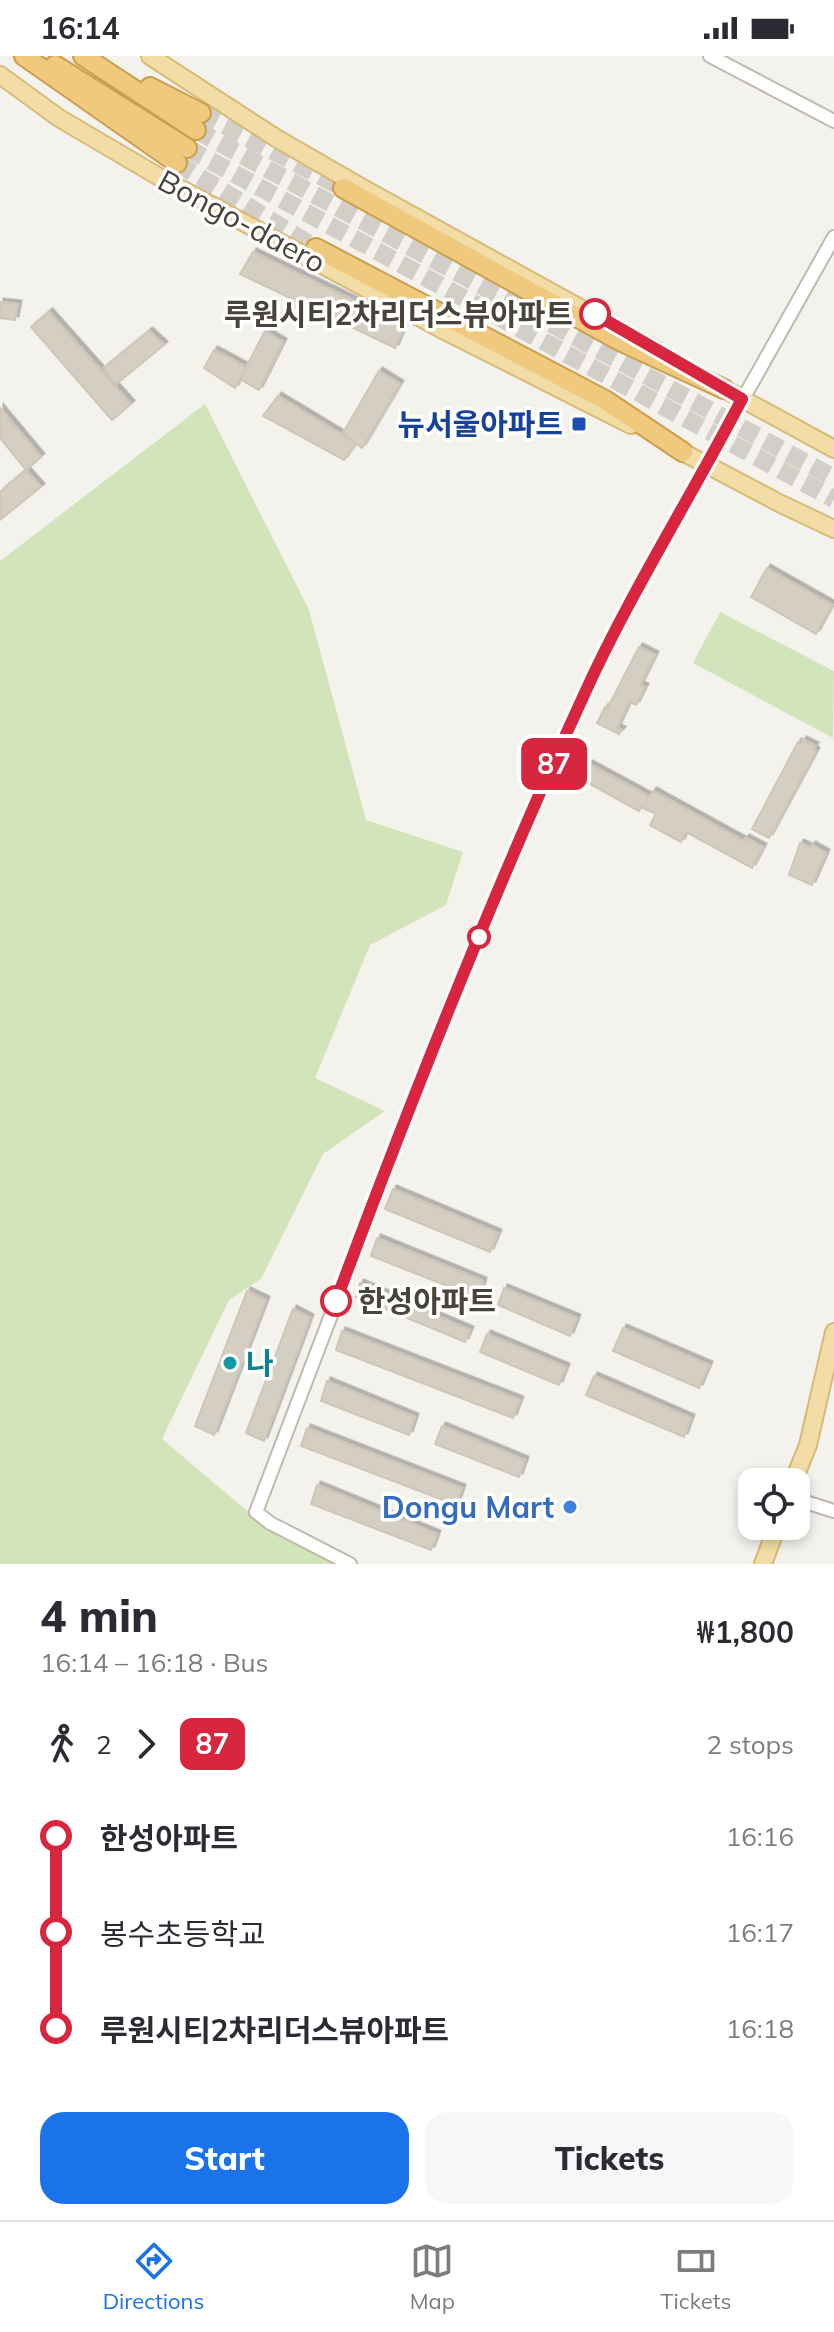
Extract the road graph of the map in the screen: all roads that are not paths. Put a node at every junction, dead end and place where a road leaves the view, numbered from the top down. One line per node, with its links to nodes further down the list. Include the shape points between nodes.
1 (24, 56): 2 (highway, Bongo-daero, via 182,156)
2 (43, 56)
3 (86, 56): 7 (highway)
4 (150, 56): 12 (main road, via 276,138)
5 (710, 56): 8 (street)
6 (0, 75): 15 (main road, Bongo-daero, via 59,118 161,178)
7 (199, 121)
8 (834, 121)
9 (343, 188): 12 (highway, via 620,341)
10 (834, 237): 13 (street)
11 (316, 248): 15 (highway, via 605,400)
12 (724, 389): 13 (main road)
13 (742, 399): 14 (main road); 16 (street)
14 (834, 449)
15 (683, 452): 16 (main road, Bongo-daero)
16 (708, 465): 17 (main road, Bongo-daero); 23 (street, via 583,695 506,873 401,1129 256,1512)
17 (834, 529)
18 (834, 1332): 19 (main road)
19 (799, 1468)
20 (810, 1503): 21 (street)
21 (834, 1511)
22 (772, 1540): 24 (main road)
23 (350, 1564)
24 (763, 1564)

